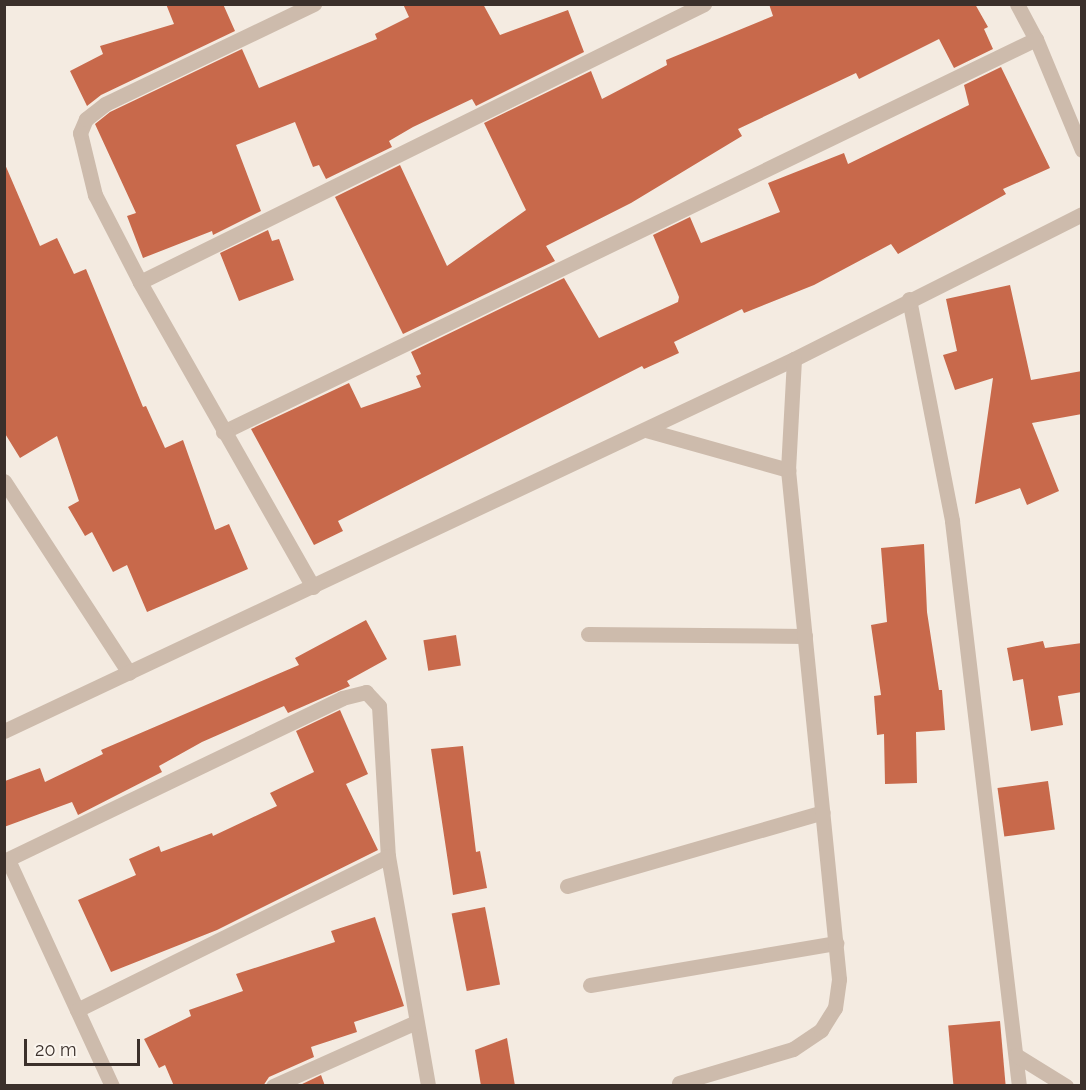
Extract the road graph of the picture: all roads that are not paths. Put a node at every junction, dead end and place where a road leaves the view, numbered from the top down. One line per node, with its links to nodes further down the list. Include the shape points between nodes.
1 (314, 4): 7 (street, via 105,104 86,120 80,133 81,143 95,195)
2 (704, 4): 7 (street)
3 (1017, 4): 4 (street)
4 (1036, 39): 5 (street); 11 (street)
5 (1082, 150)
6 (1082, 214): 8 (street)
7 (140, 282): 11 (street)
8 (909, 299): 9 (street); 27 (street, via 952,521)
9 (794, 359): 10 (street); 12 (street)
10 (646, 430): 12 (street); 14 (street)
11 (223, 432): 14 (street)
12 (788, 470): 16 (street)
13 (4, 481): 17 (street)
14 (313, 587): 17 (street)
15 (588, 634): 16 (street)
16 (805, 636): 19 (street)
17 (129, 673): 18 (street)
18 (4, 731)
19 (823, 812): 22 (street); 23 (street)
20 (387, 856): 21 (street, via 379,706 372,695 359,691); 25 (street); 26 (street)
21 (6, 861): 25 (street)
22 (567, 886)
23 (836, 943): 24 (street); 28 (street, via 839,979 835,1008 821,1030 793,1049)
24 (590, 985)
25 (77, 1010): 29 (street)
26 (416, 1022): 30 (street); 31 (street)
27 (1016, 1055): 32 (street); 33 (street)
28 (679, 1083)
29 (112, 1086)
30 (273, 1086)
31 (428, 1086)
32 (1019, 1086)
33 (1066, 1086)

